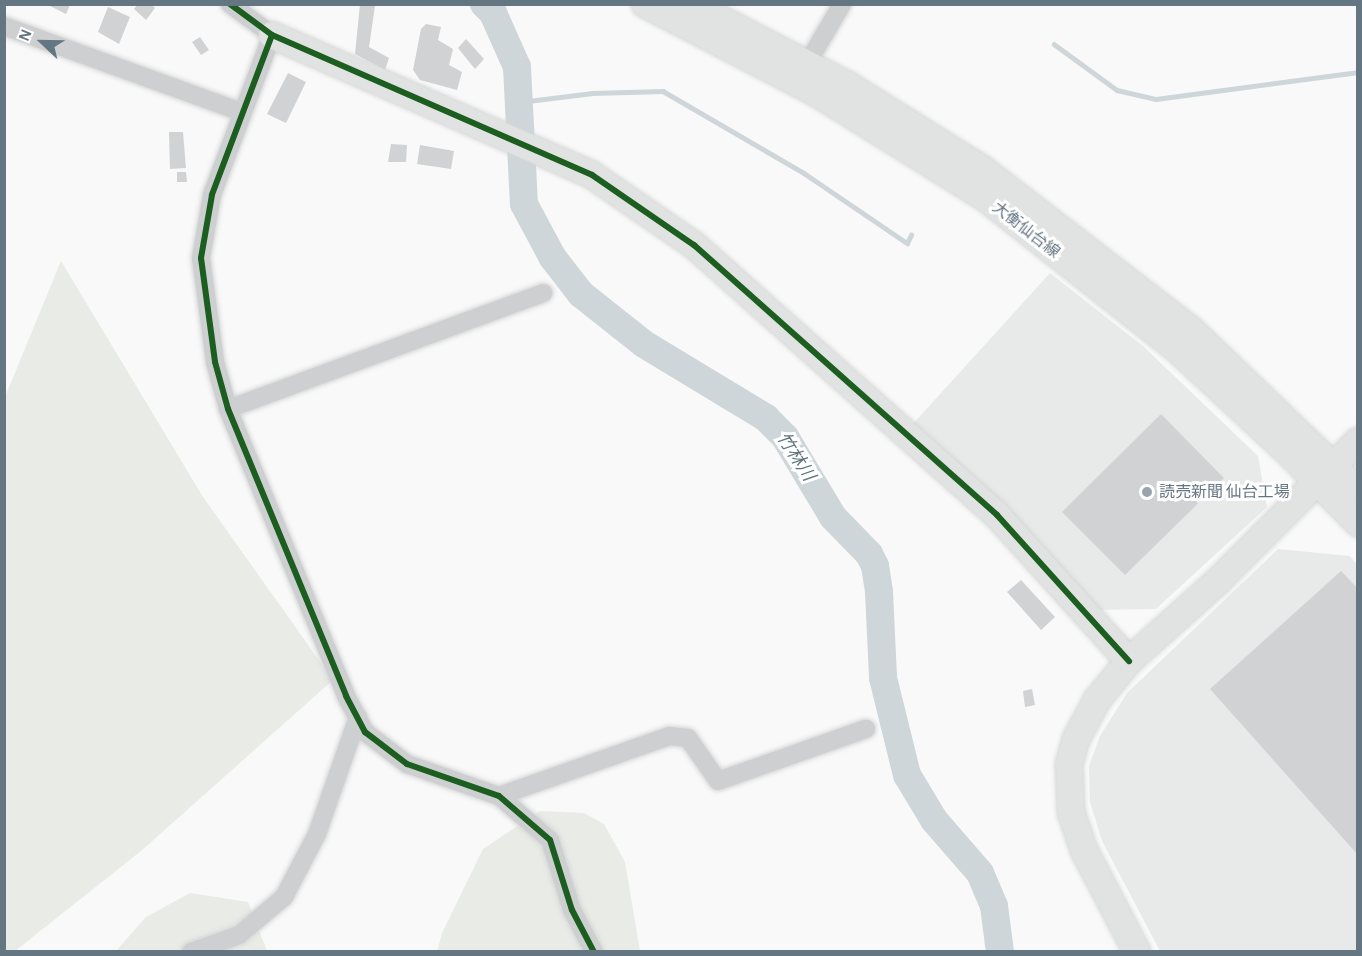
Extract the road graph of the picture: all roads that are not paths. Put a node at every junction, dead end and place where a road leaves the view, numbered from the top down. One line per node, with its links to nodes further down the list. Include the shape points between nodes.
1 (230, 4): 6 (street)
2 (645, 4): 12 (main road, 大衡仙台線, via 817,93 986,198 1175,347)
3 (690, 4): 7 (main road, 大衡仙台線)
4 (842, 4): 7 (street)
5 (4, 26): 8 (street)
6 (272, 35): 8 (street); 15 (main road, via 504,134 616,189 694,246 997,515)
7 (807, 64): 12 (main road, 大衡仙台線, via 982,169 1191,330)
8 (241, 112): 10 (street, via 212,195 201,258 215,362)
9 (543, 293): 10 (street)
10 (228, 409): 16 (street)
11 (1358, 441): 12 (main road)
12 (1326, 474): 13 (main road, 大衡仙台線); 14 (main road, 大衡仙台線); 15 (main road)
13 (1358, 490)
14 (1358, 523)
15 (1129, 661): 21 (main road, via 1084,722 1069,764 1068,790 1071,813 1084,850)
16 (358, 717): 18 (street, via 365,732 407,764); 19 (street, via 317,834 284,897 239,935)
17 (866, 729): 18 (street, via 718,781 688,738 669,736)
18 (499, 796): 20 (street, via 550,840 572,910)
19 (191, 951)
20 (594, 951)
21 (1137, 951)

